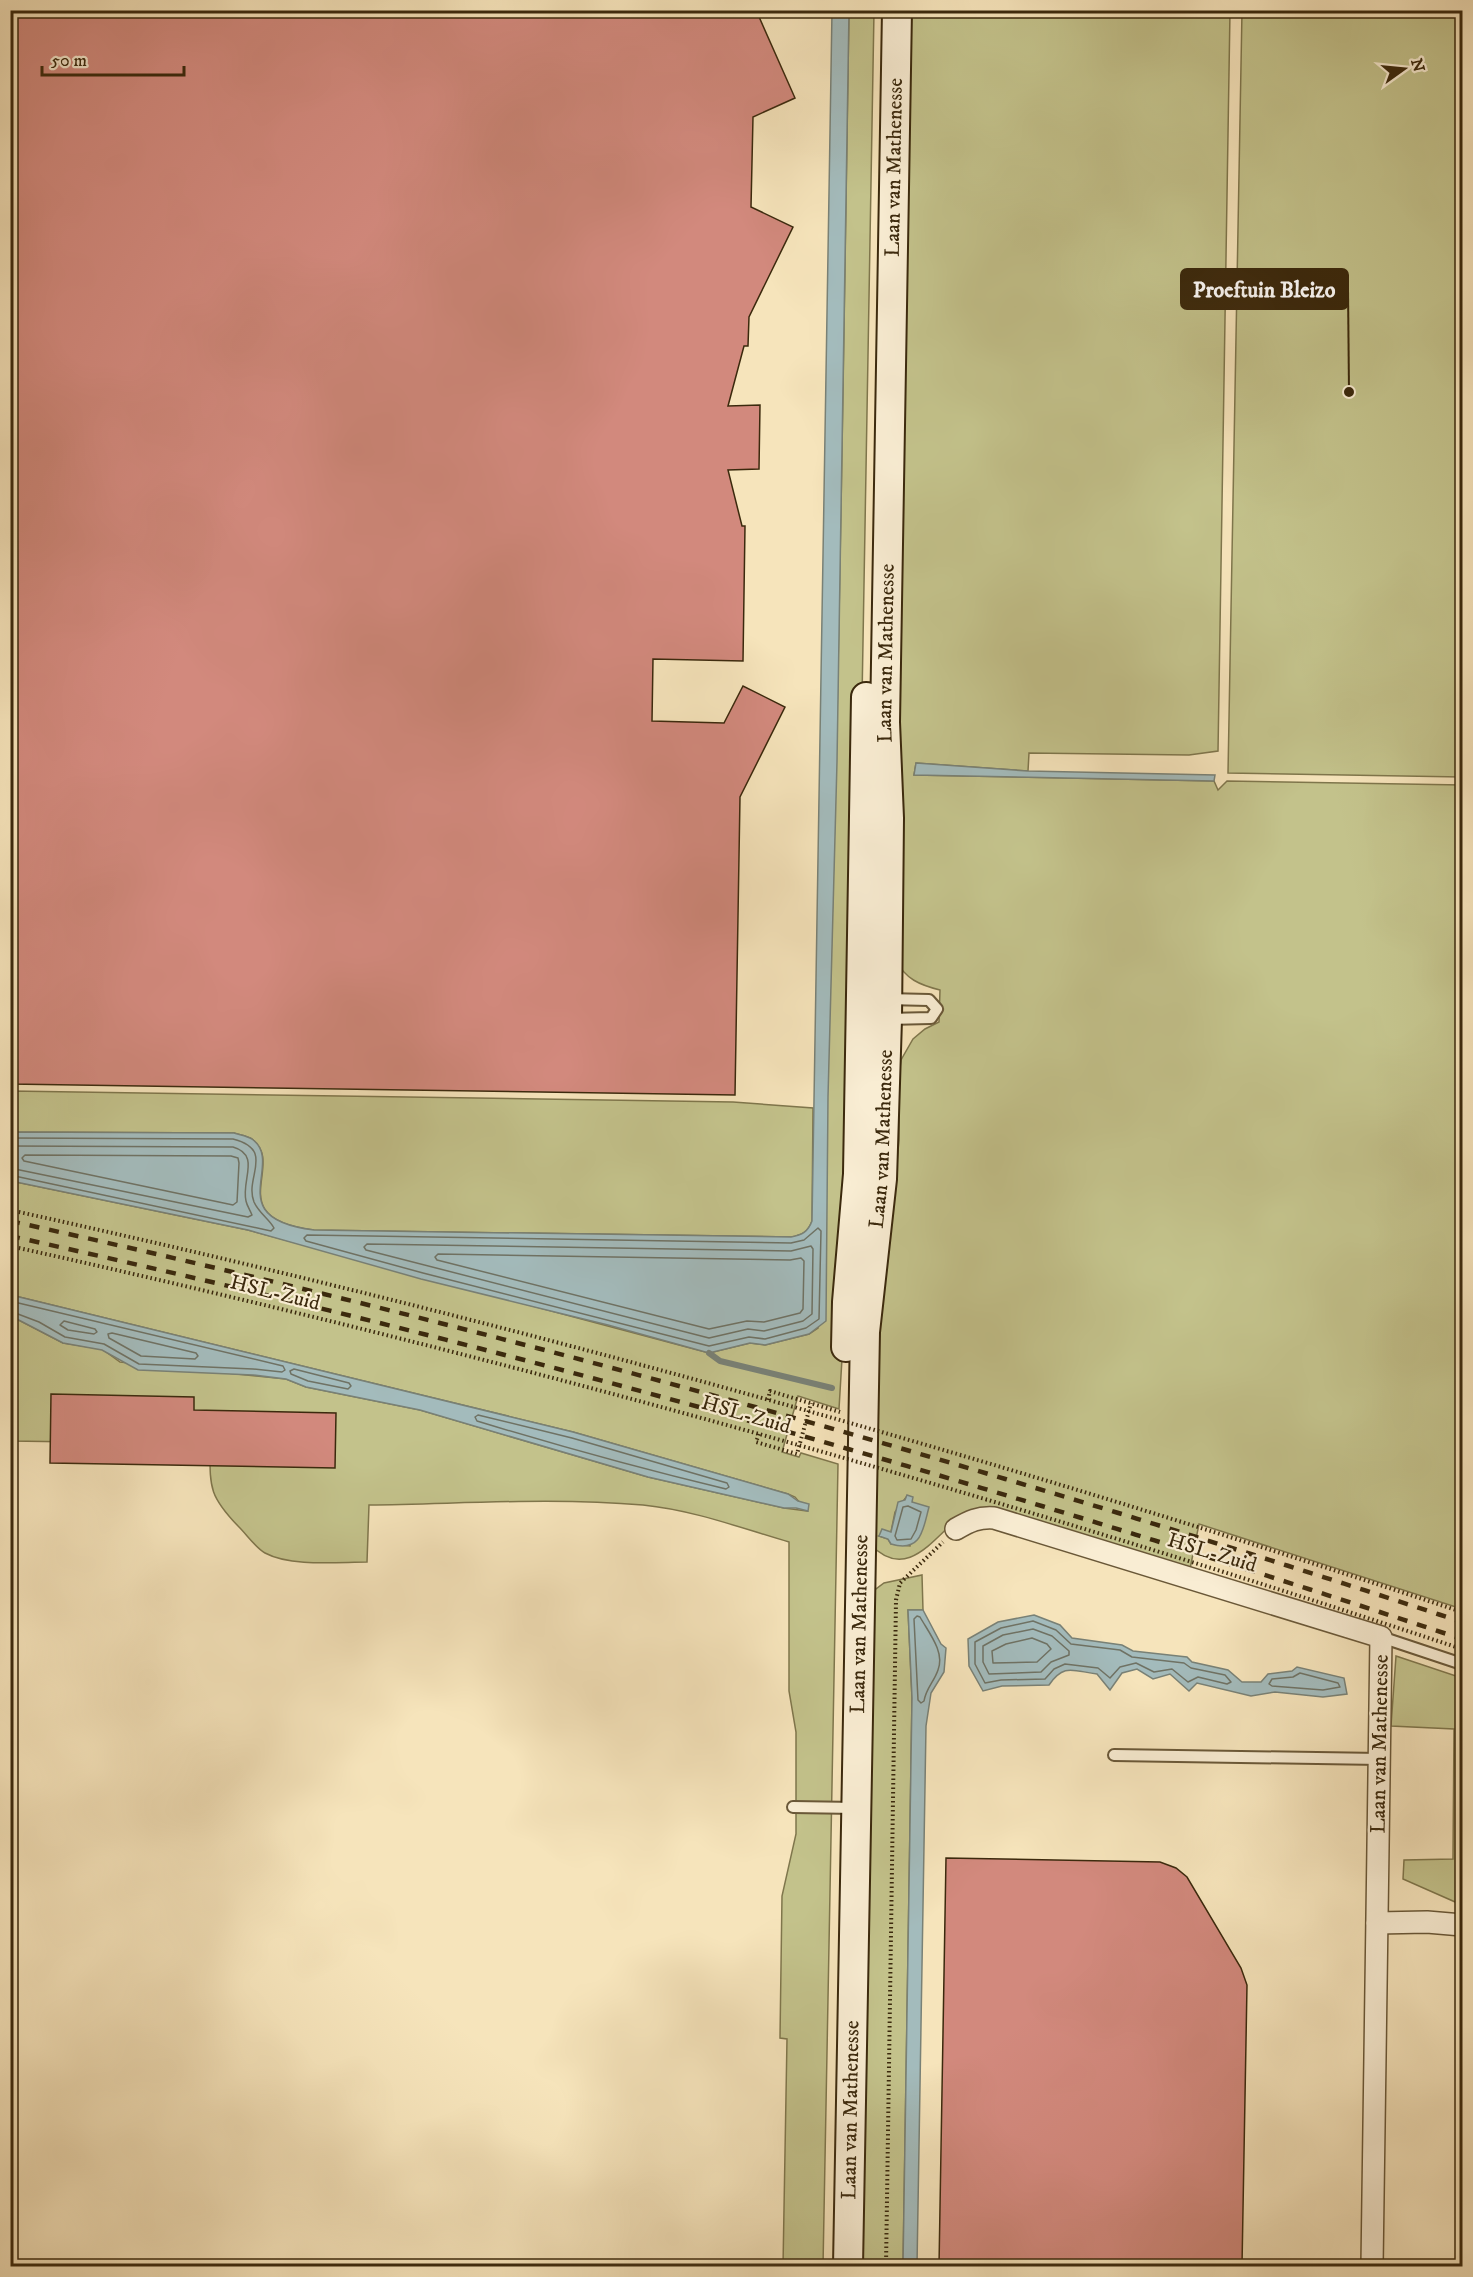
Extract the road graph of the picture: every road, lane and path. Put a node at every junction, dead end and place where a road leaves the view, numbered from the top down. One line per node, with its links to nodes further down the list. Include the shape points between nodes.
1 (879, 10): 3 (street, Laan van Mathenesse, via 864,835)
2 (897, 10): 3 (street, Laan van Mathenesse, via 885,722 889,818)
3 (878, 1008): 8 (street, Laan van Mathenesse, via 848,1290); 18 (street, Laan van Mathenesse, via 882,1179 866,1332)
4 (10, 1210): 6 (path, HSL-Zuid, bridge, via 390,1299)
5 (10, 1246): 9 (path, HSL-Zuid, bridge, via 368,1330)
6 (768, 1400): 7 (path, via 770,1391); 11 (path, HSL-Zuid, bridge, via 1122,1503)
7 (810, 1402): 8 (path); 9 (path, via 797,1454 756,1442)
8 (844, 1413): 18 (street, Laan van Mathenesse)
9 (759, 1434): 13 (path, HSL-Zuid, bridge, via 1076,1526)
10 (956, 1529): 12 (street, Laan van Mathenesse, via 972,1519 994,1518); 23 (path, Laan van Mathenesse, via 900,1583 896,1600)
11 (1462, 1612)
12 (1382, 1637): 14 (lane); 16 (street, Laan van Mathenesse)
13 (1462, 1649)
14 (1462, 1664)
15 (1114, 1755): 16 (lane)
16 (1380, 1760): 19 (street, Laan van Mathenesse)
17 (793, 1807): 18 (lane)
18 (847, 1808): 21 (street, Laan van Mathenesse); 22 (street, Laan van Mathenesse)
19 (1377, 1923): 20 (street); 24 (street, Laan van Mathenesse)
20 (1462, 1925)
21 (830, 2266)
22 (848, 2266)
23 (886, 2266)
24 (1372, 2266)

